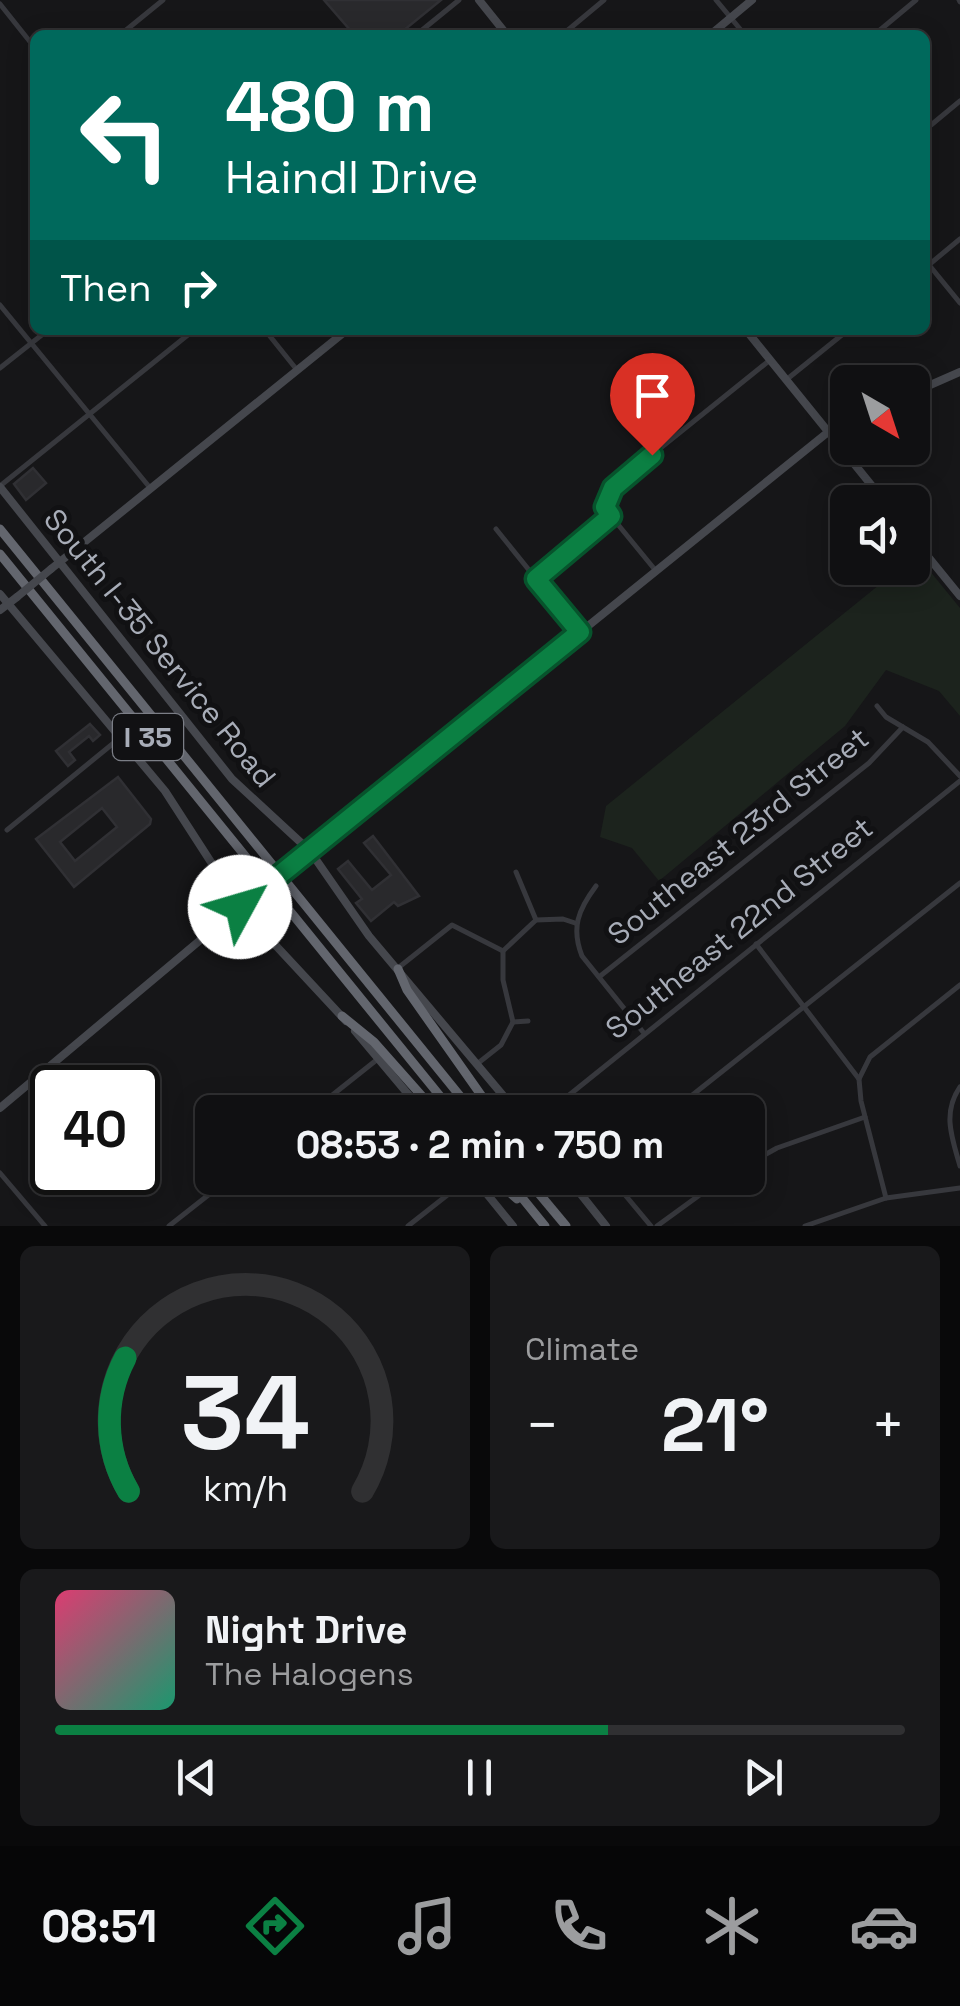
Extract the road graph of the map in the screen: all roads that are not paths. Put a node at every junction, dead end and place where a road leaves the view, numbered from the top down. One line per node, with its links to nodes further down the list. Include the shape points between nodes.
1 (163, 0): 10 (street)
2 (459, 0): 11 (street)
3 (478, 0): 12 (main road)
4 (604, 0): 13 (street)
5 (716, 0): 9 (street)
6 (752, 0): 9 (main road)
7 (916, 0): 16 (street)
8 (0, 4): 17 (street)
9 (731, 18): 14 (main road); 15 (street)
10 (126, 30)
11 (422, 30)
12 (503, 30)
13 (568, 30)
14 (716, 30)
15 (741, 30)
16 (880, 30)
17 (30, 42)
18 (960, 101): 19 (street)
19 (930, 126)
20 (960, 240): 21 (street)
21 (930, 261)
22 (930, 269): 23 (street)
23 (960, 303)
24 (0, 305): 31 (street)
25 (42, 335): 31 (street)
26 (188, 335): 38 (street)
27 (269, 335): 34 (street)
28 (341, 335): 34 (main road)
29 (750, 335): 32 (main road)
30 (842, 335): 36 (street)
31 (31, 344): 33 (street); 38 (street)
32 (770, 360): 36 (main road); 43 (street, via 622,479 606,500)
33 (0, 368)
34 (296, 370): 42 (main road)
35 (960, 372): 37 (main road)
36 (786, 380): 39 (main road)
37 (930, 385)
38 (90, 415): 41 (street); 42 (street)
39 (828, 432): 40 (main road); 49 (main road)
40 (871, 485)
41 (0, 486): 48 (main road, South I-35 Service Road)
42 (151, 488): 48 (main road)
43 (611, 516): 49 (street); 50 (street)
44 (0, 529): 87 (highway, I 35)
45 (496, 529): 50 (street)
46 (0, 554): 86 (highway, I 35)
47 (930, 559): 52 (main road)
48 (60, 562): 53 (main road, bridge); 60 (main road, South I-35 Service Road, via 232,780)
49 (656, 571): 54 (main road)
50 (536, 579): 54 (street)
51 (0, 594): 53 (main road)
52 (960, 596)
53 (4, 607): 57 (main road)
54 (580, 632): 60 (main road)
55 (877, 706): 56 (street)
56 (902, 727): 58 (street, via 928,742); 70 (street, Southeast 23rd Street, via 869,763)
57 (121, 737): 59 (street); 64 (main road, via 179,810)
58 (960, 779): 67 (street, Southeast 22nd Street)
59 (7, 830)
60 (310, 851): 64 (main road, bridge); 69 (main road, South I-35 Service Road)
61 (516, 872): 65 (street)
62 (960, 882): 72 (street)
63 (596, 886): 66 (street)
64 (240, 907): 73 (main road); 92 (main road)
65 (536, 920): 66 (street); 68 (street)
66 (575, 923): 70 (street, via 582,956)
67 (756, 943): 72 (street); 76 (street, Southeast 22nd Street)
68 (504, 951): 69 (street, via 452,925); 75 (street)
69 (398, 969): 80 (main road, South I-35 Service Road); 88 (highway)
70 (599, 978): 76 (street)
71 (960, 986): 78 (street)
72 (806, 1005): 77 (street); 91 (street)
73 (342, 1016): 79 (main road); 85 (highway)
74 (528, 1021): 75 (street)
75 (513, 1022): 80 (street, via 501,1045)
76 (643, 1032): 90 (street, Southeast 22nd Street)
77 (846, 1057): 78 (street); 81 (street)
78 (870, 1057): 81 (street)
79 (379, 1058): 83 (street); 84 (main road)
80 (477, 1064): 89 (main road, South I-35 Service Road)
81 (859, 1079): 93 (street)
82 (960, 1087): 95 (street, via 949,1112)
83 (332, 1095)
84 (408, 1095)
85 (421, 1095)
86 (439, 1095)
87 (459, 1095)
88 (481, 1095)
89 (503, 1095)
90 (571, 1095)
91 (692, 1095)
92 (0, 1108)
93 (864, 1118): 94 (street); 107 (street)
94 (765, 1156)
95 (960, 1166)
96 (0, 1173): 109 (street)
97 (960, 1188): 107 (street)
98 (208, 1195): 110 (street)
99 (449, 1195): 111 (street)
100 (487, 1195): 112 (main road)
101 (513, 1195): 108 (highway)
102 (520, 1195): 108 (highway)
103 (542, 1195): 114 (highway)
104 (581, 1195): 115 (main road)
105 (626, 1195): 116 (street)
106 (699, 1195): 116 (street)
107 (886, 1198): 117 (street)
108 (538, 1217): 113 (highway)
109 (45, 1226)
110 (169, 1226)
111 (408, 1226)
112 (513, 1226)
113 (545, 1226)
114 (566, 1226)
115 (606, 1226)
116 (654, 1226)
117 (805, 1226)

